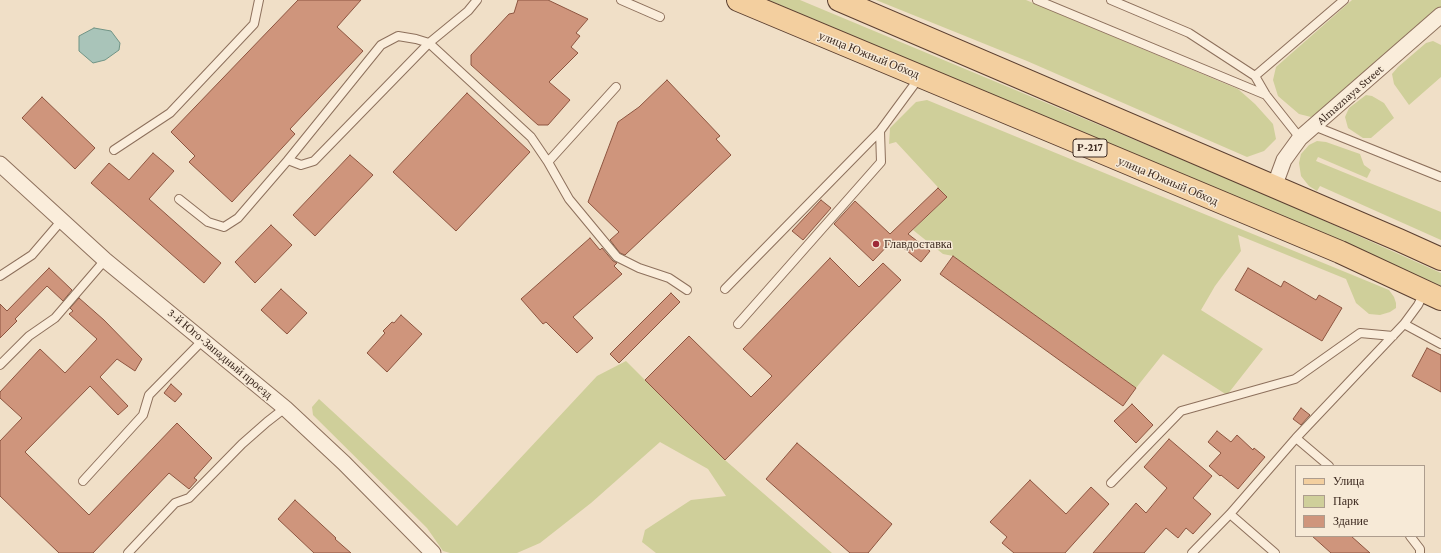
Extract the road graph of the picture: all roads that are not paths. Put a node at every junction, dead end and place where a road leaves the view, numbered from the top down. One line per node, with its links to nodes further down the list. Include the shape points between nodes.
1 (259, 0): 19 (lane, via 254,24 170,112)
2 (477, 0): 11 (lane, via 468,11)
3 (621, 0): 10 (lane)
4 (738, 0): 12 (main road, улица Южный Обход / Р-217)
5 (839, 0): 24 (main road)
6 (1037, 0): 15 (lane)
7 (1111, 0): 13 (lane, via 1188,33)
8 (1344, 0): 13 (lane)
9 (1441, 15): 16 (street, Almaznaya Street)
10 (660, 17)
11 (429, 43): 20 (lane, via 314,161 301,165); 20 (lane, via 398,36 381,45); 21 (lane, via 531,137)
12 (921, 76): 17 (lane); 32 (main road, улица Южный Обход / Р-217, via 1340,252)
13 (1255, 76): 15 (lane)
14 (616, 87): 21 (lane)
15 (1266, 95): 18 (lane)
16 (1314, 126): 18 (street, Almaznaya Street); 23 (lane)
17 (880, 131): 30 (lane); 33 (lane, via 881,162)
18 (1300, 138): 24 (street, Almaznaya Street, via 1284,160)
19 (114, 150)
20 (288, 160): 25 (lane, via 238,218 224,227 208,222)
21 (548, 162): 31 (lane, via 569,199 617,257 669,278)
22 (0, 164): 26 (street, 3-й Юго-Западный проезд)
23 (1441, 177)
24 (1274, 187): 27 (main road)
25 (179, 200)
26 (62, 220): 28 (street, 3-й Юго-Западный проезд); 29 (lane, via 32,254)
27 (1441, 259)
28 (105, 260): 36 (street, 3-й Юго-Западный проезд); 38 (lane, via 55,318 28,336)
29 (0, 276)
30 (725, 289)
31 (687, 290)
32 (1433, 295): 34 (lane, via 1418,305)
33 (738, 324)
34 (1404, 324): 35 (lane); 37 (lane)
35 (1393, 336): 40 (lane); 43 (lane, via 1360,333 1295,379 1181,411)
36 (203, 340): 39 (street, 3-й Юго-Западный проезд); 42 (lane, via 149,395 143,415)
37 (1441, 344)
38 (0, 365)
39 (285, 408): 46 (lane, via 242,444 188,498 175,503); 47 (street, 3-й Юго-Западный проезд, via 344,463)
40 (1296, 438): 41 (lane); 44 (lane)
41 (1328, 465)
42 (82, 481)
43 (1111, 483)
44 (1230, 514): 48 (lane); 49 (lane)
45 (1411, 537): 50 (lane)
46 (128, 553)
47 (433, 553)
48 (1192, 553)
49 (1275, 553)
50 (1420, 553)

